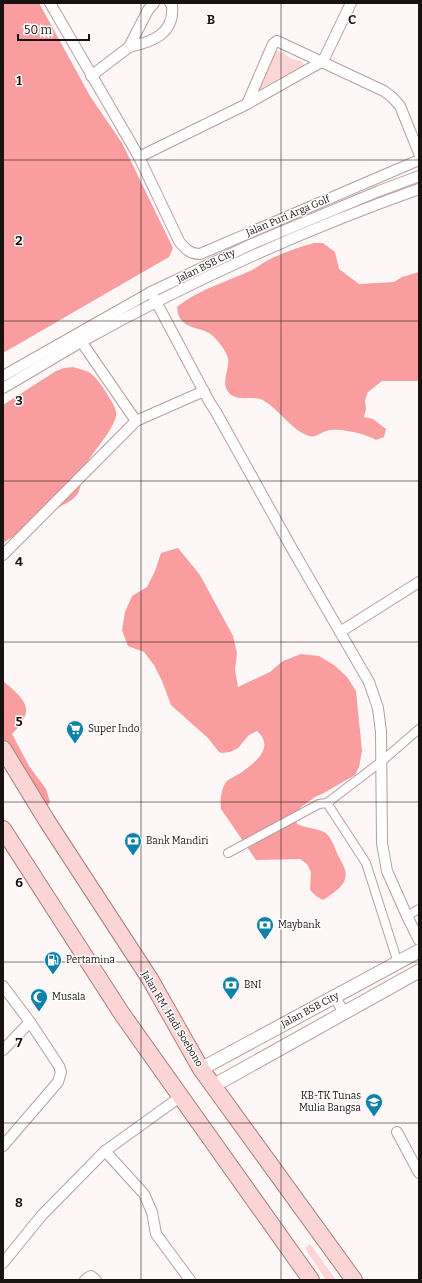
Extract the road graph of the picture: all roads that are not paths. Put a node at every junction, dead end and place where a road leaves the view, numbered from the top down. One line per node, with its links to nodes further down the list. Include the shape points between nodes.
1 (50, 3): 7 (street, Jalan Puri Arga Golf)
2 (154, 3): 5 (street)
3 (170, 3): 5 (street, via 172,12 169,24 162,35)
4 (352, 3): 6 (street)
5 (129, 47): 7 (street)
6 (323, 61): 8 (street); 8 (street, via 275,42); 9 (street, via 392,97 400,106)
7 (91, 76): 10 (street, Jalan Puri Arga Golf)
8 (247, 104): 10 (street)
9 (419, 153)
10 (139, 157): 11 (street, Jalan Puri Arga Golf, via 180,241 194,254 200,254)
11 (419, 160)
12 (419, 176): 14 (street, Jalan BSB City, via 252,244)
13 (419, 189): 15 (street, Jalan BSB City, via 358,211 263,251)
14 (151, 292): 15 (street); 16 (street, Jalan BSB City)
15 (156, 303): 16 (street, Jalan BSB City); 19 (street)
16 (78, 338): 17 (street, Jalan BSB City); 18 (street, Jalan BSB City); 20 (street)
17 (3, 376)
18 (3, 388)
19 (204, 391): 20 (street); 23 (street)
20 (136, 421): 21 (street)
21 (3, 555)
22 (419, 582): 23 (street)
23 (340, 632): 26 (street, via 369,682 378,708)
24 (419, 728): 26 (street)
25 (3, 749): 41 (main road, Jalan RM. Hadi Soebono, via 150,979)
26 (382, 761): 27 (street); 31 (street, via 382,843 387,871)
27 (327, 803): 29 (street, via 319,804); 34 (street, via 366,863)
28 (3, 829): 43 (main road, via 122,1014)
29 (228, 854)
30 (419, 909): 31 (street)
31 (406, 916): 32 (street)
32 (419, 940)
33 (419, 951): 34 (street, Jalan BSB City)
34 (398, 963): 37 (street, Jalan BSB City)
35 (419, 971): 38 (street, Jalan BSB City)
36 (3, 986): 39 (street)
37 (335, 997): 38 (street); 41 (street, Jalan BSB City)
38 (344, 1013): 42 (street, Jalan BSB City)
39 (30, 1022): 40 (street); 45 (street, via 59,1066 61,1077)
40 (3, 1050)
41 (201, 1068): 42 (main road, Jalan RM. Hadi Soebono)
42 (214, 1086): 53 (main road, Jalan RM. Hadi Soebono)
43 (180, 1097): 46 (street); 52 (main road)
44 (397, 1132): 47 (street)
45 (3, 1146)
46 (105, 1151): 48 (street, via 42,1215); 51 (street, via 144,1194 152,1212 156,1234)
47 (419, 1172)
48 (3, 1264)
49 (85, 1280): 50 (street, via 89,1276)
50 (96, 1280)
51 (190, 1280)
52 (311, 1280)
53 (354, 1280)

